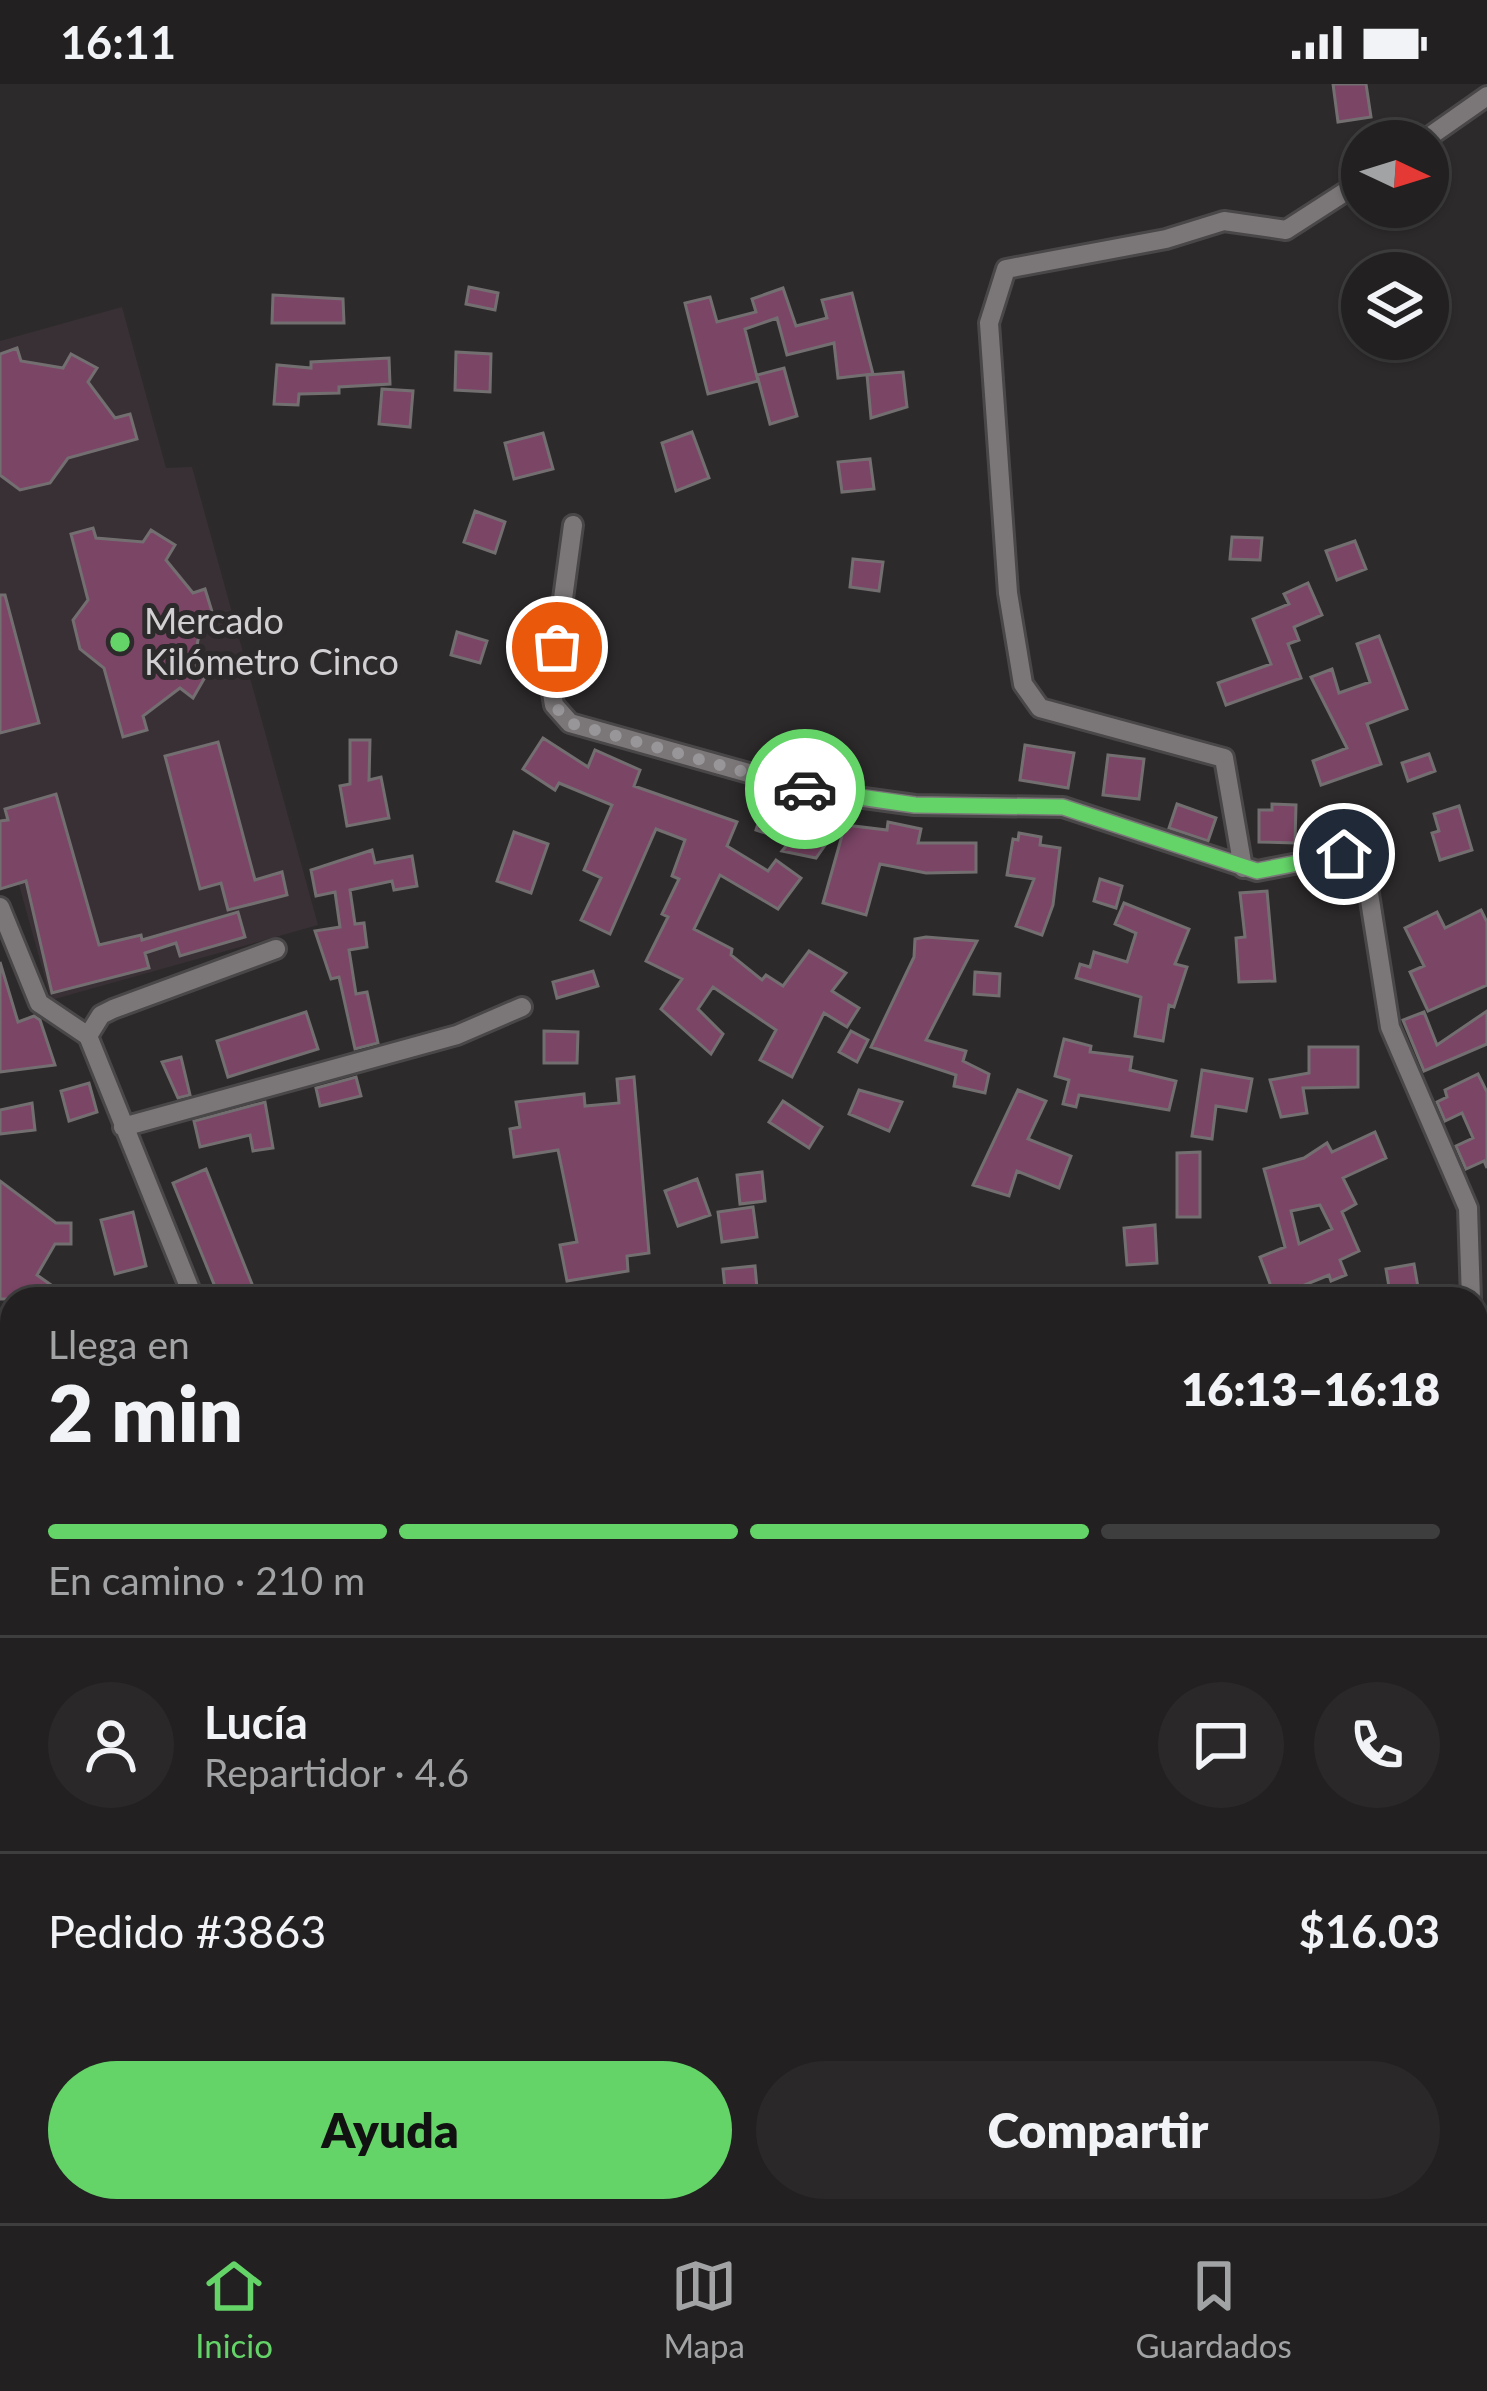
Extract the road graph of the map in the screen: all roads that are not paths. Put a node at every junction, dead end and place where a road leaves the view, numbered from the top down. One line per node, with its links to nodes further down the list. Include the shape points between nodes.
1 (1487, 96): 2 (street)
2 (1449, 123)
3 (1341, 195): 5 (street, via 1286,230 1223,221 1006,269 989,323 1023,684 1040,708 1224,758)
4 (573, 524): 5 (street, via 551,687 570,723 813,791 915,805 1063,807)
5 (1243, 868): 12 (street, via 1344,854 1364,862 1390,1027 1468,1208)
6 (0, 907): 9 (street, via 39,1003)
7 (276, 949): 9 (street, via 113,1009)
8 (522, 1007): 10 (street, via 457,1035)
9 (88, 1036): 10 (street)
10 (123, 1127): 11 (street)
11 (189, 1287)
12 (1471, 1287)

